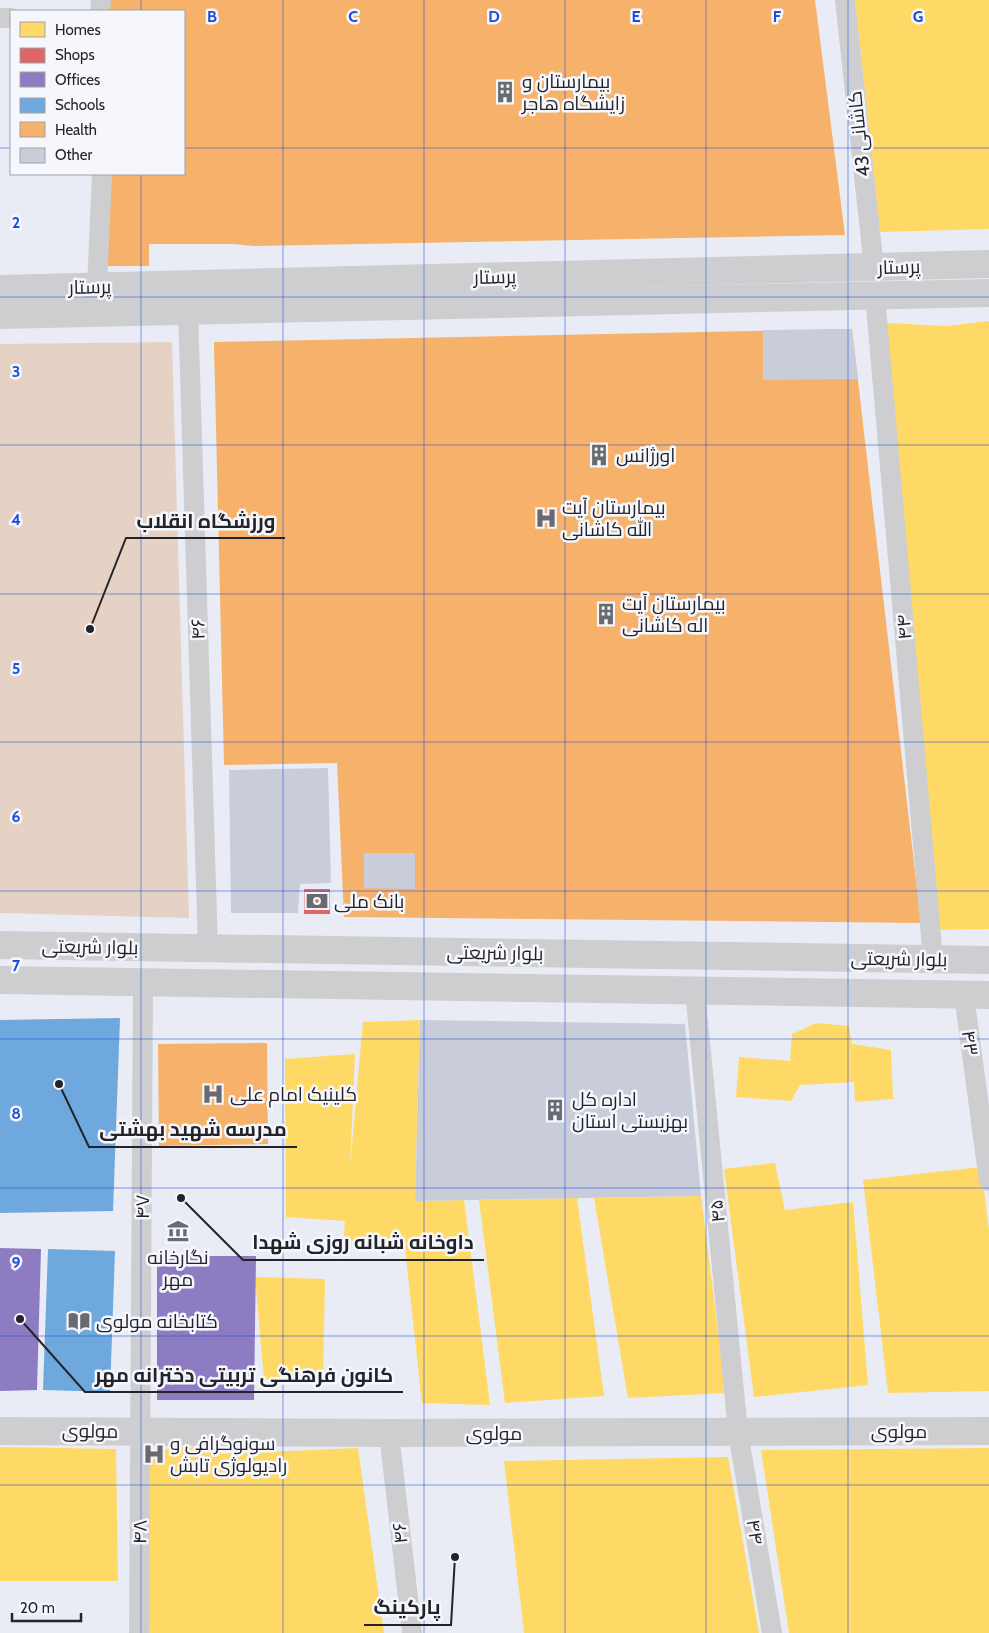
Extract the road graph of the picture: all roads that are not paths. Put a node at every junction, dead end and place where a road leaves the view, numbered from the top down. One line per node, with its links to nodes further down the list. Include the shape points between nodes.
1 (845, 0): 4 (street, کاشانی 43)
2 (102, 175): 5 (street)
3 (989, 264): 4 (main road, پرستار)
4 (874, 268): 5 (main road, پرستار)
5 (97, 287): 6 (main road, پرستار)
6 (0, 289)
7 (989, 293): 8 (main road, پرستار)
8 (875, 295): 9 (main road, پرستار); 13 (street, ۴۴)
9 (188, 310): 10 (main road, پرستار); 12 (street, ۴۶)
10 (0, 316)
11 (0, 945): 12 (main road, بلوار شریعتی)
12 (208, 948): 13 (main road, بلوار شریعتی)
13 (933, 959): 14 (main road, بلوار شریعتی)
14 (989, 960)
15 (0, 980): 16 (main road, بلوار شریعتی)
16 (143, 982): 17 (main road, بلوار شریعتی); 22 (street, ۴۷)
17 (695, 990): 18 (main road, بلوار شریعتی); 23 (street, ۴۵)
18 (976, 995): 19 (street, ۴۳)
19 (989, 1181)
20 (0, 1431): 22 (main road, مولوی)
21 (989, 1431): 23 (main road, مولوی)
22 (141, 1432): 24 (main road, مولوی); 25 (street, ۴۸)
23 (738, 1432): 24 (main road, مولوی); 27 (street, ۴۴)
24 (389, 1433): 26 (street, ۴۶)
25 (139, 1633)
26 (412, 1633)
27 (772, 1633)

